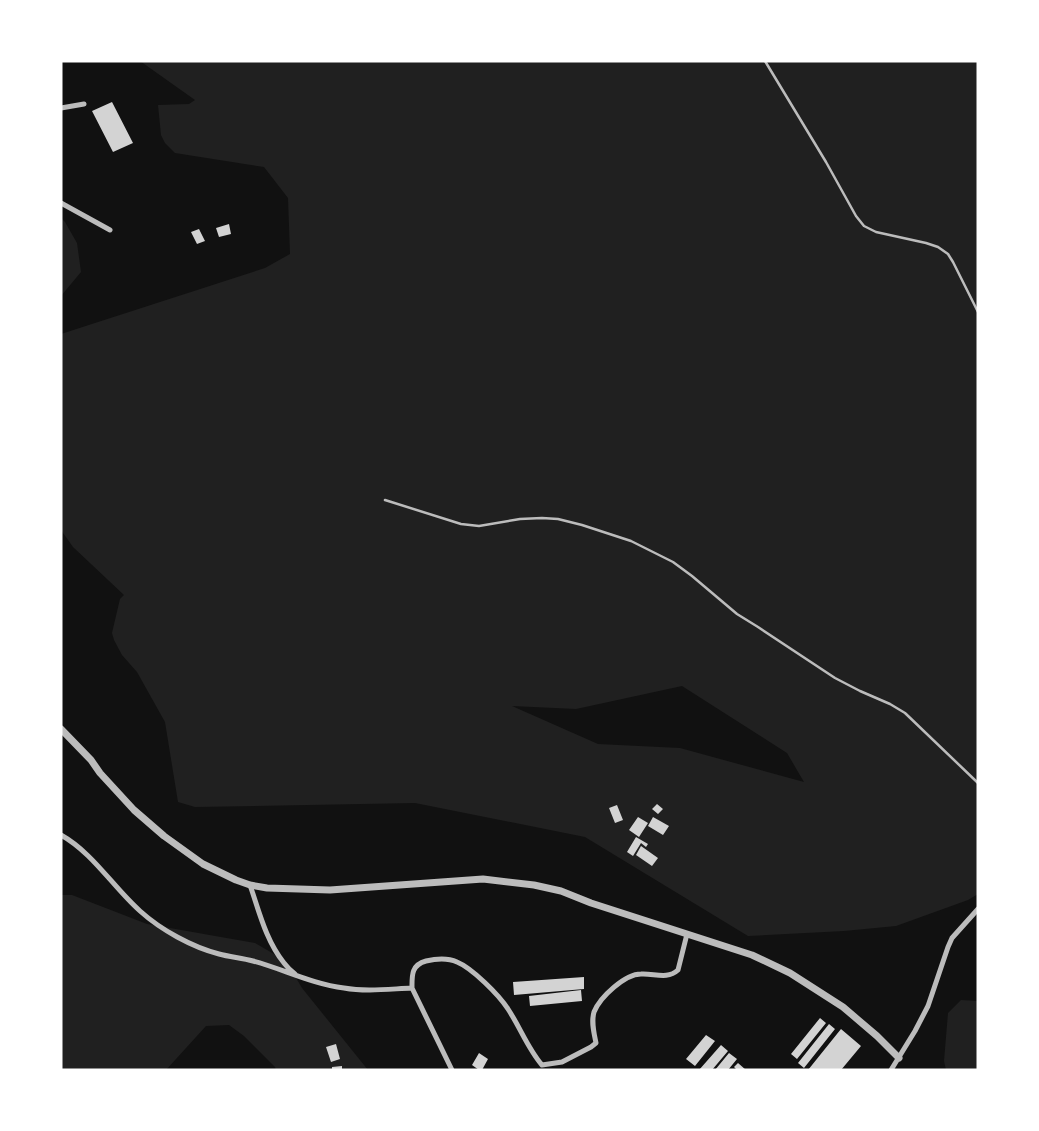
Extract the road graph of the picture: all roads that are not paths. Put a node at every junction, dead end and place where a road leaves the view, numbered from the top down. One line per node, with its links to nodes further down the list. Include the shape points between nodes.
1 (765, 61): 6 (lane, via 864,226 876,232 926,243 948,254)
2 (84, 104): 3 (street)
3 (61, 108)
4 (61, 203): 5 (street)
5 (110, 230)
6 (978, 312)
7 (385, 500): 9 (lane, via 462,524 479,526 520,519 558,519 631,541 673,562 737,614 835,678 905,713)
8 (61, 729): 11 (street, via 134,810 164,836 203,864)
9 (978, 783)
10 (61, 835): 14 (street, via 92,858 140,911 160,926 218,954)
11 (250, 885): 13 (street, via 330,890 483,879 561,891); 14 (street, via 273,946)
12 (978, 910): 16 (street, via 952,938 928,1006)
13 (687, 934): 15 (street, via 678,970 670,976 632,975 622,981 594,1012 592,1024 596,1043 562,1062 542,1065 499,998 476,974 457,962 440,960 414,967); 16 (street, via 752,955 790,973 843,1007)
14 (297, 976): 15 (street, via 345,989)
15 (412, 988): 17 (street)
16 (899, 1058): 18 (street)
17 (452, 1070)
18 (891, 1070)

